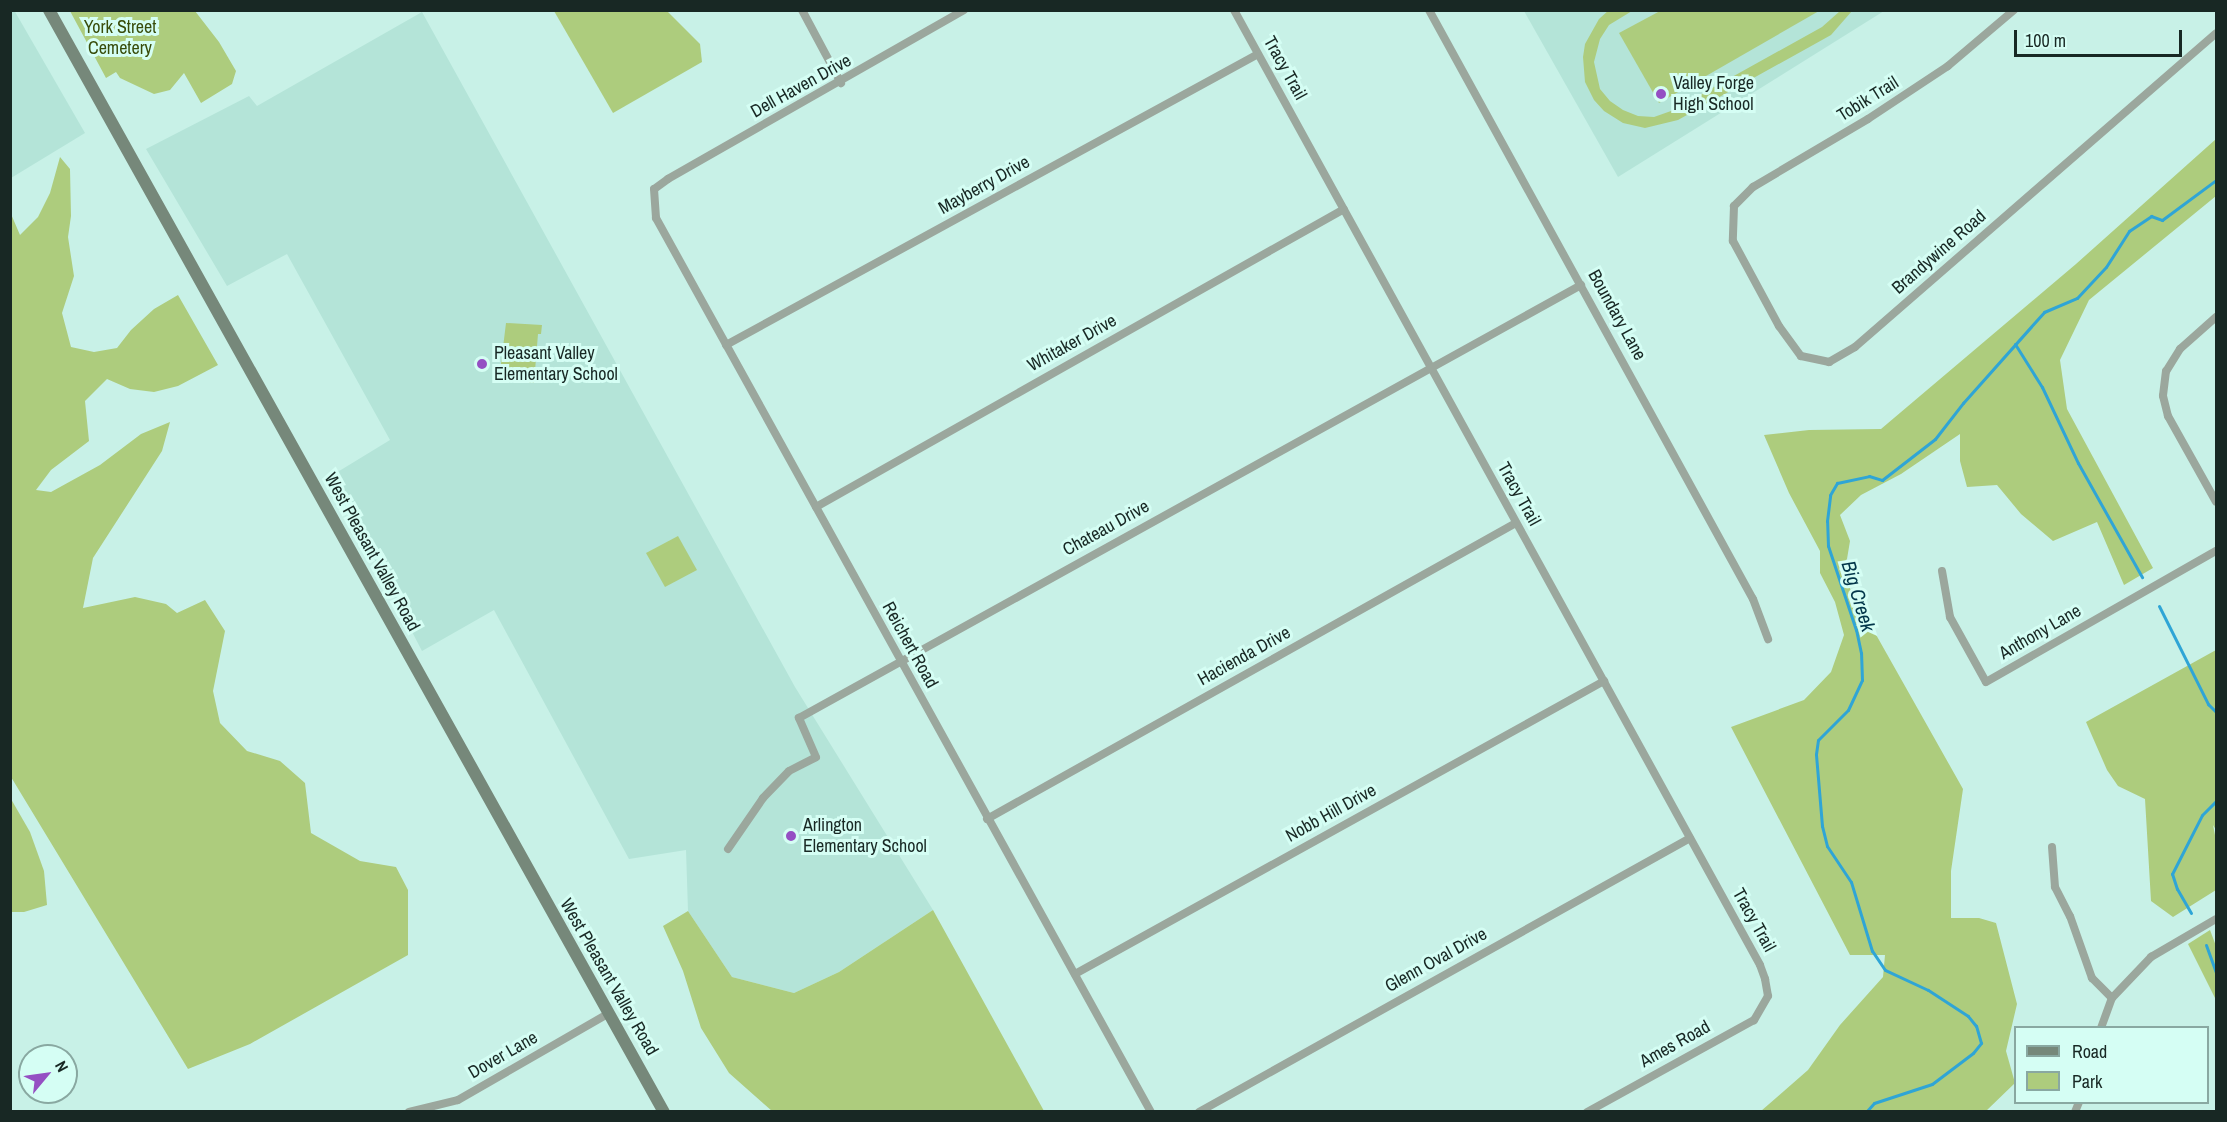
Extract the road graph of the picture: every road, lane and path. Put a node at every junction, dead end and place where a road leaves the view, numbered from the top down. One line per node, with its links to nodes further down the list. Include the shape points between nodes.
1 (49, 10): 33 (main road, West Pleasant Valley Road)
2 (802, 10): 9 (street)
3 (964, 10): 9 (street, Dell Haven Drive)
4 (1234, 10): 8 (street, Tracy Trail)
5 (1429, 10): 13 (street, Boundary Lane)
6 (2014, 10): 11 (street, Tobik Trail, via 1948,66 1753,187)
7 (2217, 33): 11 (street, Brandywine Road, via 1855,347 1829,362 1801,356 1779,326 1732,241)
8 (1258, 54): 12 (street, Tracy Trail); 15 (street, Mayberry Drive)
9 (841, 83): 10 (street, Dell Haven Drive)
10 (654, 189): 15 (street, Reichert Road, via 656,218)
11 (1734, 206)
12 (1344, 209): 16 (street, Tracy Trail); 18 (street, Whitaker Drive)
13 (1581, 285): 16 (street, Chateau Drive); 22 (street, Boundary Lane, via 1753,598)
14 (2217, 317): 17 (street, via 2180,349 2166,371 2163,396 2168,416)
15 (726, 345): 18 (street, Reichert Road)
16 (1430, 368): 19 (street, Tracy Trail); 23 (street, Chateau Drive)
17 (2217, 502)
18 (816, 507): 23 (street, Reichert Road)
19 (1516, 523): 24 (street, Tracy Trail); 25 (street, Hacienda Drive)
20 (2217, 551): 21 (street, Anthony Lane, via 1986,682 1950,618)
21 (1942, 571)
22 (1768, 639)
23 (900, 661): 25 (street, Reichert Road); 28 (street, Chateau Drive, via 799,718 816,757 783,777)
24 (1604, 681): 26 (street, Tracy Trail); 30 (street, Nobb Hill Drive)
25 (987, 819): 30 (street, Reichert Road)
26 (1690, 838): 31 (street, Tracy Trail, via 1760,965); 38 (street, Glenn Oval Drive)
27 (2052, 847): 32 (street, via 2055,887 2092,978)
28 (728, 849)
29 (2217, 919): 32 (street, via 2151,957)
30 (1075, 974): 37 (street, Reichert Road)
31 (1768, 996): 39 (street, Ames Road, via 1754,1020)
32 (2112, 998): 34 (street)
33 (609, 1013): 35 (street, Dover Lane, via 458,1100); 36 (main road, West Pleasant Valley Road)
34 (2102, 1026)
35 (409, 1112)
36 (664, 1112)
37 (1151, 1112)
38 (1199, 1112)
39 (1587, 1112)

